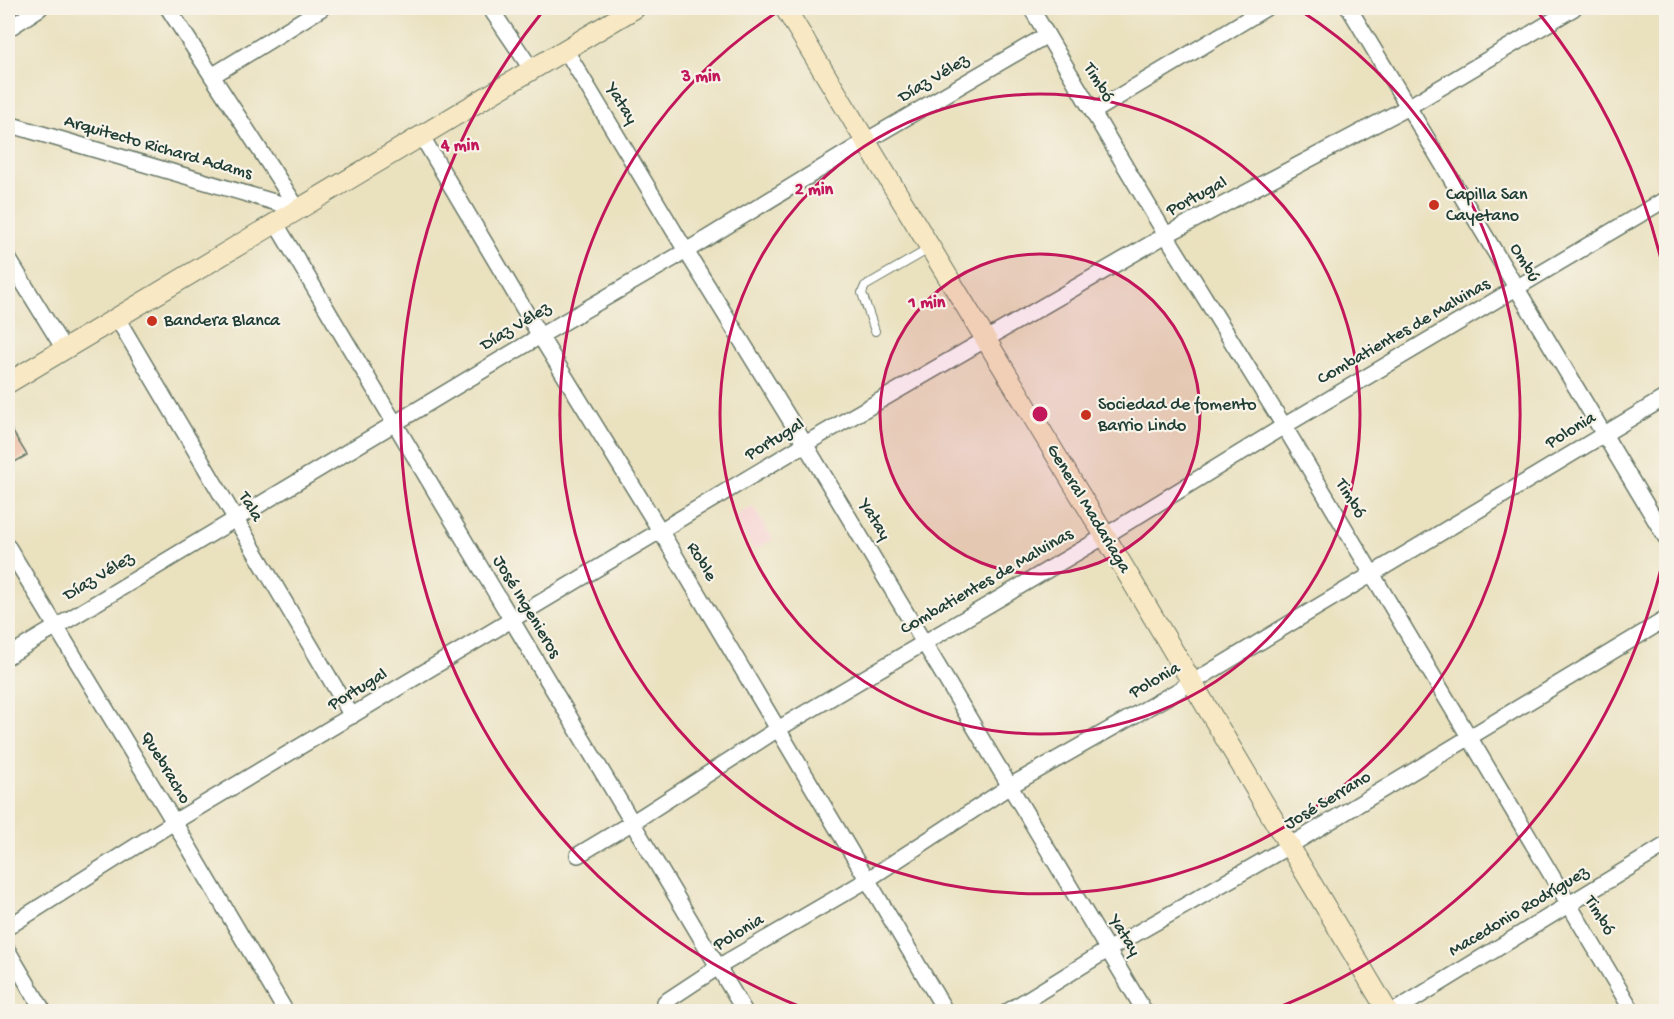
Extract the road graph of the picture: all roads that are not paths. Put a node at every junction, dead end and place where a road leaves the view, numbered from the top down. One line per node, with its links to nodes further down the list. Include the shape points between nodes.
1 (40, 8): 11 (street)
2 (168, 8): 15 (street)
3 (322, 8): 15 (street)
4 (490, 8): 14 (street)
5 (635, 8): 13 (street)
6 (785, 8): 20 (street, General Madariaga)
7 (1031, 8): 12 (street, Timbó)
8 (1266, 8): 17 (street)
9 (1349, 8): 16 (street, Ombú)
10 (1574, 8): 16 (street, Portugal)
11 (8, 29)
12 (1047, 35): 17 (street, Timbó); 20 (street, Díaz Vélez)
13 (565, 50): 14 (street); 26 (street, Yatay)
14 (532, 70): 19 (street)
15 (212, 76): 22 (street)
16 (1408, 107): 24 (street, Portugal); 28 (street, Ombú)
17 (1093, 112): 24 (street, Timbó)
18 (8, 124): 22 (street, Arquitecto Richard Adams)
19 (421, 135): 22 (street); 31 (street, Roble)
20 (867, 141): 25 (street, General Madariaga); 26 (street, Díaz Vélez)
21 (1666, 200): 28 (street, Combatientes de Malvinas)
22 (298, 209): 23 (street)
23 (275, 222): 29 (street); 36 (street, José Ingenieros)
24 (1166, 235): 32 (street, Portugal); 37 (street, Timbó)
25 (930, 248): 30 (lane, via 865,286 862,293); 32 (street, General Madariaga)
26 (686, 251): 31 (street, Díaz Vélez); 39 (street, Yatay)
27 (8, 258): 33 (street)
28 (1517, 289): 37 (street, Combatientes de Malvinas); 38 (street, Ombú)
29 (117, 318): 33 (street); 40 (street, Tala)
30 (875, 331)
31 (540, 336): 36 (street, Díaz Vélez); 41 (street, Roble)
32 (986, 340): 39 (street, Portugal); 42 (street, General Madariaga)
33 (64, 348): 34 (street)
34 (8, 383)
35 (1666, 397): 38 (street, Polonia)
36 (394, 423): 40 (street, Díaz Vélez); 46 (street, José Ingenieros)
37 (1284, 426): 42 (street, Combatientes de Malvinas); 45 (street, Timbó)
38 (1606, 434): 43 (street, Ombú); 45 (street, Polonia)
39 (805, 444): 41 (street, Portugal); 49 (street, Yatay)
40 (235, 519): 48 (street, Díaz Vélez); 52 (street, Tala)
41 (661, 532): 46 (street, Portugal); 53 (street, Roble)
42 (1105, 536): 49 (street, Combatientes de Malvinas); 51 (street, General Madariaga)
43 (1666, 538)
44 (8, 547): 48 (street, Quebracho)
45 (1372, 573): 51 (street, Polonia); 54 (street, Timbó)
46 (510, 619): 52 (street, Portugal); 57 (street, José Ingenieros)
47 (1666, 620): 54 (street, José Serrano)
48 (56, 626): 50 (street, Díaz Vélez); 56 (street, Quebracho)
49 (924, 641): 53 (street, Combatientes de Malvinas); 55 (street, Yatay)
50 (8, 656)
51 (1192, 682): 55 (street, Polonia); 59 (street, General Madariaga)
52 (352, 716): 56 (street, Portugal)
53 (778, 729): 57 (street, Combatientes de Malvinas); 61 (street, Roble)
54 (1470, 738): 59 (street, José Serrano); 62 (street, Timbó)
55 (1010, 786): 61 (street, Polonia); 64 (street, Yatay)
56 (174, 822): 63 (street, Portugal); 69 (street, Quebracho)
57 (633, 822): 60 (street, Combatientes de Malvinas); 66 (street, José Ingenieros)
58 (1666, 845): 62 (street, Macedonio Rodríguez)
59 (1289, 846): 64 (street, José Serrano); 74 (street, General Madariaga)
60 (578, 855)
61 (867, 880): 66 (street, Polonia); 71 (street, Roble)
62 (1569, 904): 75 (street, Macedonio Rodríguez); 76 (street, Timbó)
63 (8, 927)
64 (1109, 950): 72 (street, José Serrano); 73 (street, Yatay)
65 (8, 951): 68 (street)
66 (718, 968): 67 (street, Polonia); 70 (street, José Ingenieros)
67 (665, 1002)
68 (44, 1011)
69 (286, 1011)
70 (745, 1011)
71 (946, 1011)
72 (1007, 1011)
73 (1145, 1011)
74 (1388, 1011)
75 (1393, 1011)
76 (1634, 1011)

